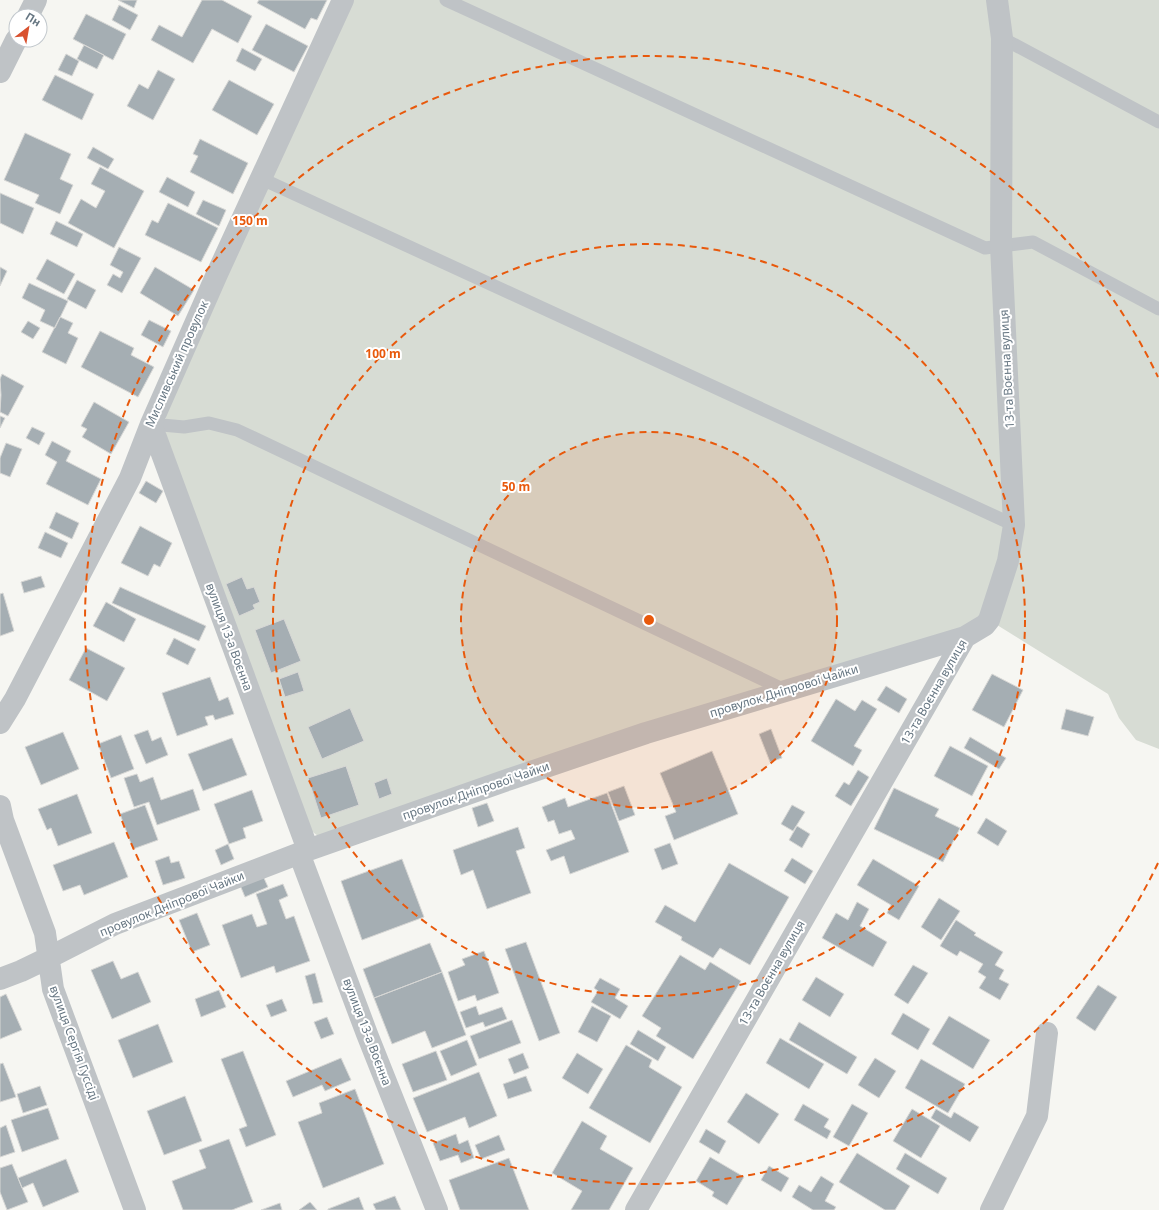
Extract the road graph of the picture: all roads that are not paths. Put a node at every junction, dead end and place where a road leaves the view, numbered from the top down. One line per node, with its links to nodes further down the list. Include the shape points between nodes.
1 (343, 0): 8 (street, Мисливський провулок)
2 (446, 0): 9 (lane, via 985,248)
3 (997, 0): 4 (street, 13-та Воєнна вулиця)
4 (1002, 38): 7 (lane); 9 (street, 13-та Воєнна вулиця)
5 (12, 48): 6 (street)
6 (0, 72)
7 (1159, 122)
8 (262, 179): 11 (street, Мисливський провулок); 12 (lane)
9 (1002, 245): 10 (lane, via 1034,242); 12 (street, 13-та Воєнна вулиця)
10 (1159, 309)
11 (151, 424): 14 (lane, via 184,427 209,423 237,430); 15 (street, Мисливський провулок, via 130,478 15,699); 17 (street, вулиця 13-а Воєнна)
12 (1014, 525): 13 (street, 13-та Воєнна вулиця, via 1008,560 989,620)
13 (965, 637): 14 (street, провулок Дніпрової Чайки); 23 (street, 13-та Воєнна вулиця)
14 (785, 690): 17 (street, провулок Дніпрової Чайки, via 646,733)
15 (0, 723)
16 (0, 806): 18 (street, вулиця Сергія Гуссіді, via 45,933)
17 (304, 852): 18 (street, провулок Дніпрової Чайки, via 115,924); 22 (street, вулиця 13-а Воєнна, via 367,1034)
18 (48, 958): 19 (street, провулок Дніпрової Чайки); 21 (street, вулиця Сергія Гуссіді, via 53,989)
19 (0, 979)
20 (1047, 1033): 24 (street, via 1037,1116)
21 (135, 1210)
22 (437, 1210)
23 (636, 1210)
24 (991, 1210)

